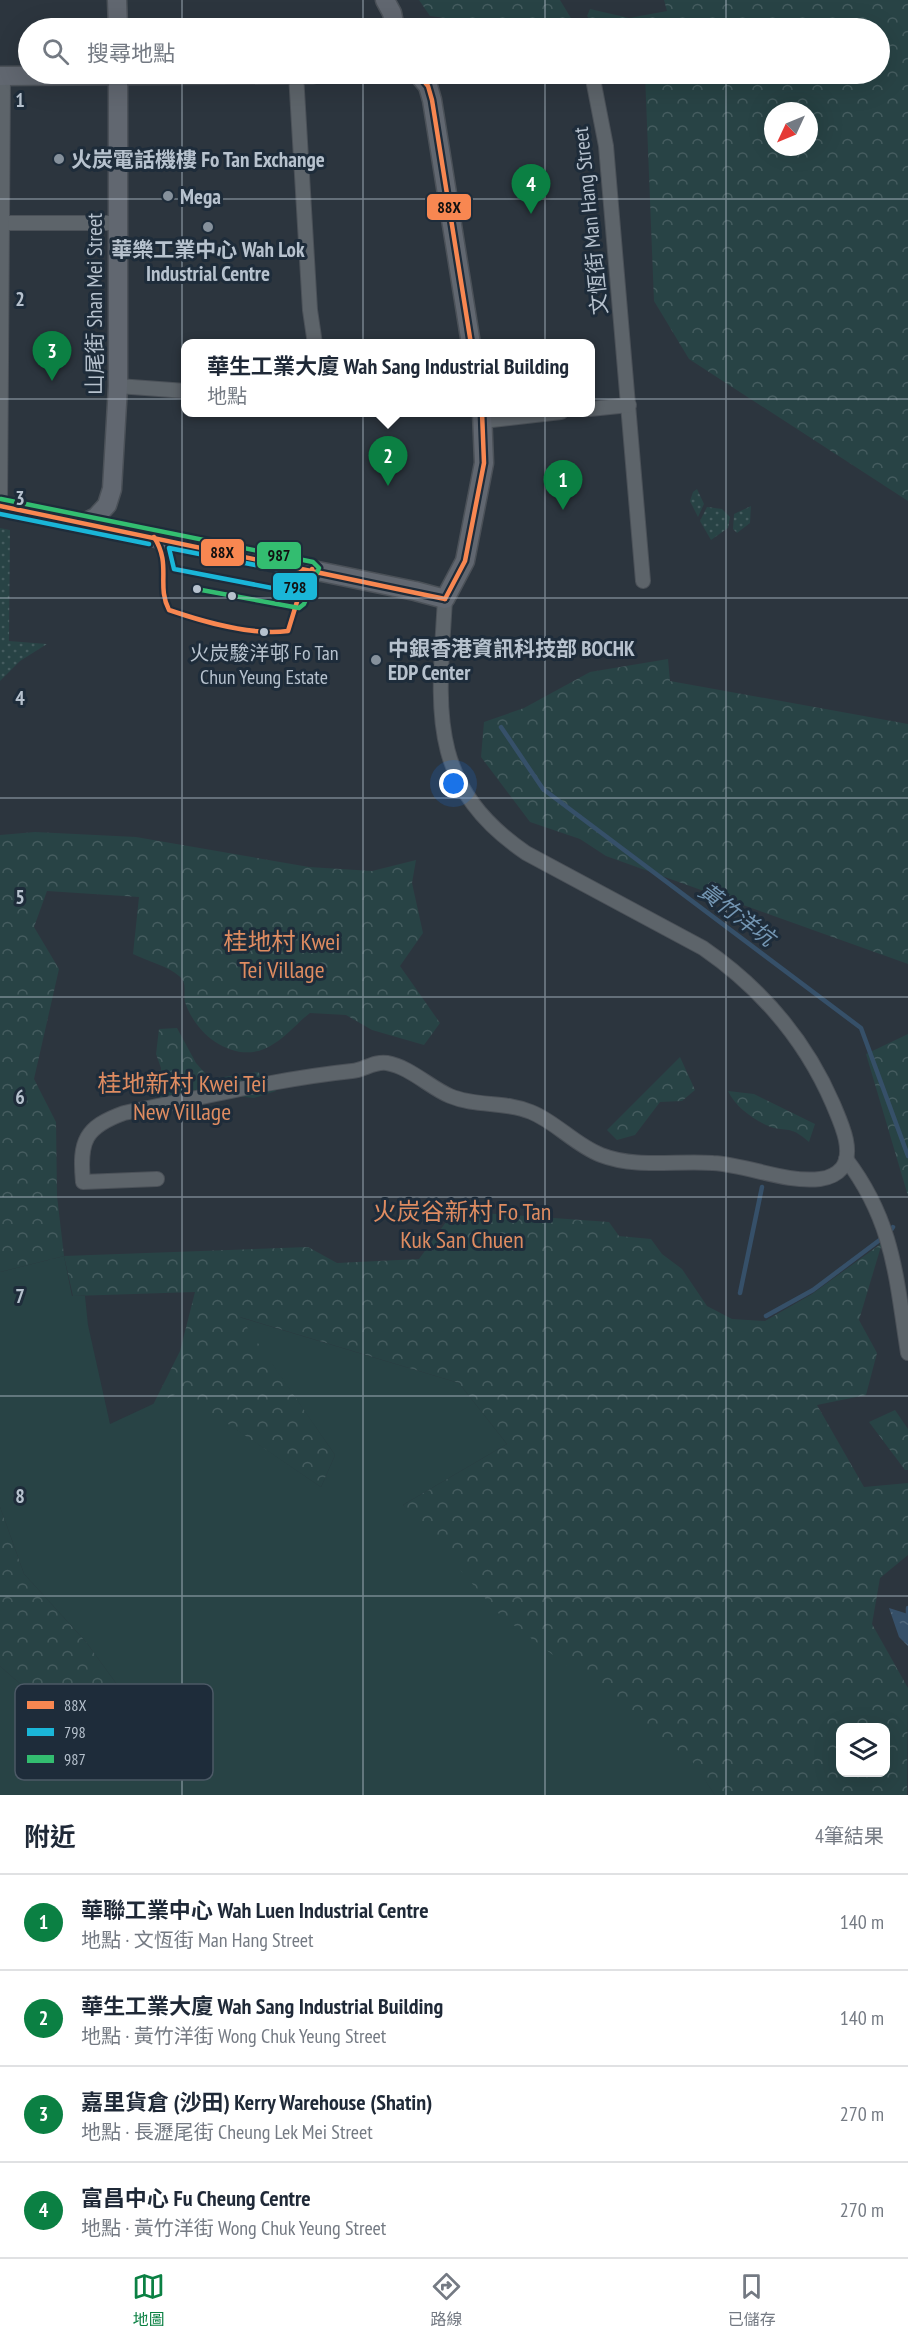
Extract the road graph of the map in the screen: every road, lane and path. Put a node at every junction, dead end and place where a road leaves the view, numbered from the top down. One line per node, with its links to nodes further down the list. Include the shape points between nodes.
1 (117, 0): 3 (street)
2 (385, 0): 4 (street)
3 (118, 18)
4 (393, 18)
5 (2, 76): 6 (street); 11 (street)
6 (18, 76)
7 (118, 84): 12 (street, 山尾街 Shan Mei Street)
8 (297, 84): 13 (street)
9 (426, 84): 14 (street)
10 (594, 84): 17 (street, 文恆街 Man Hang Street, via 606,146)
11 (2, 223): 12 (street); 20 (street)
12 (117, 223): 15 (street, 山尾街 Shan Mei Street)
13 (314, 339)
14 (470, 339)
15 (118, 387): 16 (street); 21 (street, 山尾街 Shan Mei Street, via 112,489 107,505)
16 (181, 391)
17 (629, 405): 18 (street); 22 (street, 文恆街 Man Hang Street)
18 (595, 409)
19 (483, 417): 23 (street, via 484,463 465,561)
20 (0, 506): 21 (street)
21 (84, 523): 23 (street)
22 (643, 581)
23 (446, 600): 24 (street, via 439,695 442,734 456,775 478,811 526,853 680,934 747,982 785,1022 814,1065 837,1113 845,1137)
24 (846, 1159): 25 (street, via 842,1169 820,1179 799,1179 713,1163 623,1160 601,1155 528,1110 468,1102 398,1066 379,1062 356,1071 321,1073 124,1113 105,1120 89,1133 81,1150 83,1182); 26 (street, via 873,1198 890,1243)
25 (157, 1179)
26 (908, 1353)

